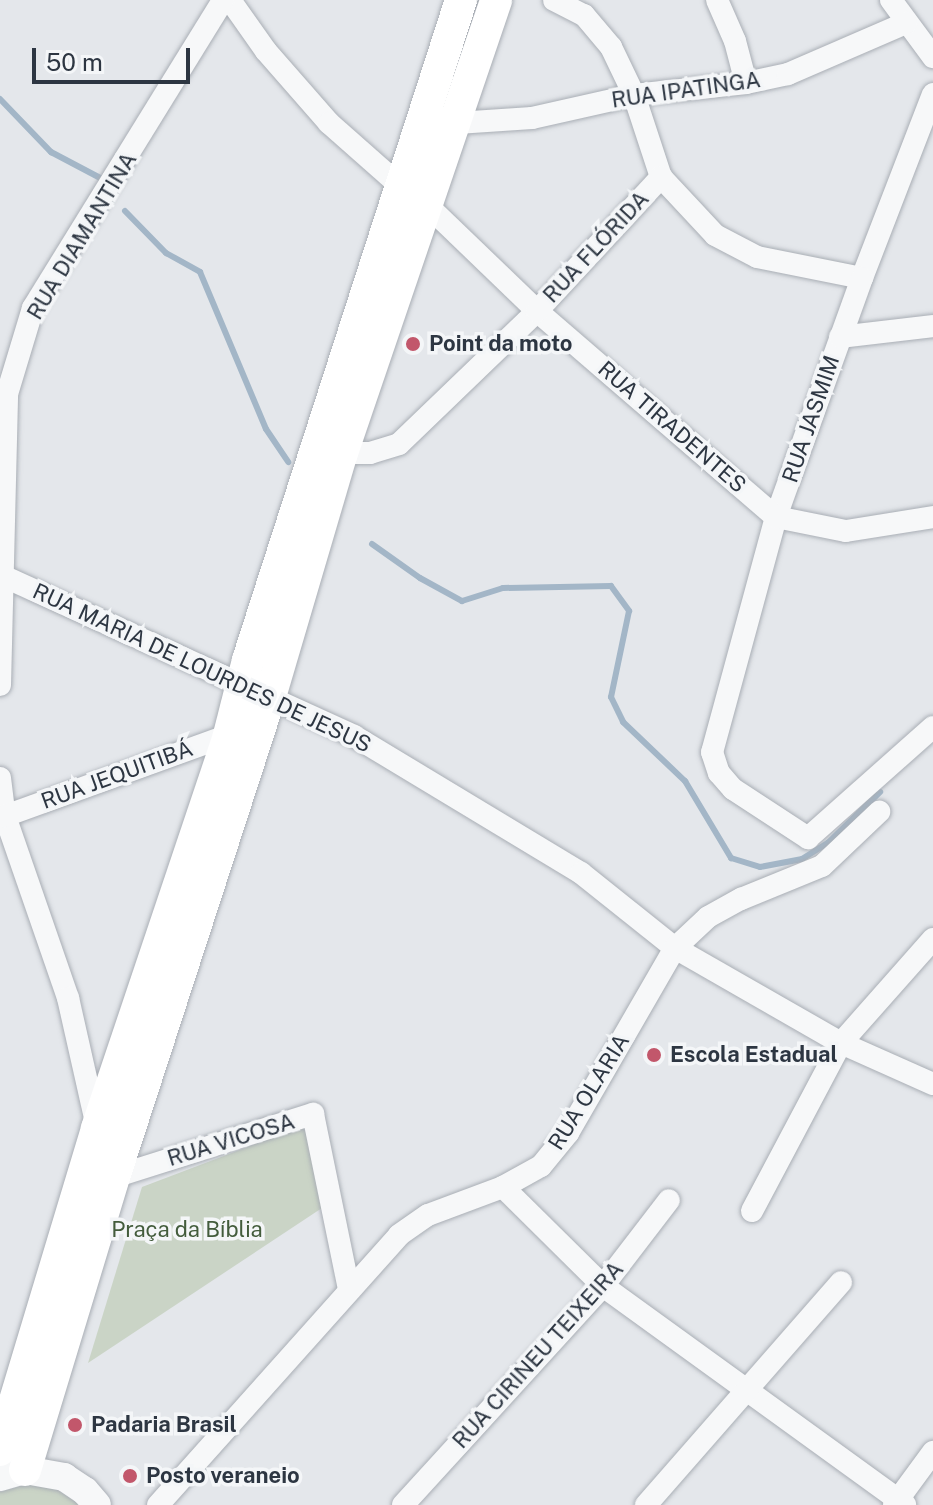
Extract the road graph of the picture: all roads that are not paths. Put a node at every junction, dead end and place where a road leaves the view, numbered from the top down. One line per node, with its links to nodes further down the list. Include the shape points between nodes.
1 (223, 0): 24 (street, RUA DIAMANTINA, via 33,308 7,394)
2 (230, 0): 15 (street, via 329,123)
3 (461, 0): 15 (main road)
4 (496, 0): 13 (main road)
5 (554, 0): 12 (street, via 584,15 611,47)
6 (717, 0): 10 (street)
7 (891, 0): 8 (street)
8 (906, 23): 9 (street); 10 (street, RUA IPATINGA, via 788,74)
9 (933, 57)
10 (746, 83): 12 (street, RUA IPATINGA)
11 (933, 94): 17 (street, RUA JASMIM)
12 (634, 95): 13 (street, RUA IPATINGA, via 532,118); 14 (street)
13 (457, 123): 16 (main road)
14 (661, 177): 17 (street, via 715,235 757,257); 18 (street, RUA FLÓRIDA)
15 (399, 185): 26 (main road)
16 (427, 205): 18 (street, RUA TIRADENTES); 21 (main road)
17 (862, 278): 20 (street, RUA JASMIM)
18 (537, 311): 21 (street, RUA FLÓRIDA, via 399,444 370,453); 22 (street, RUA TIRADENTES)
19 (933, 326): 20 (street)
20 (840, 337): 22 (street, RUA JASMIM)
21 (342, 453): 28 (main road)
22 (776, 517): 23 (street, via 846,531); 29 (street, RUA JASMIM, via 712,752 719,773 733,789 808,838)
23 (933, 517)
24 (2, 520): 25 (street, RUA DIAMANTINA)
25 (3, 576): 26 (street, RUA MARIA DE LOURDES DE JESUS); 27 (street, RUA DIAMANTINA)
26 (241, 683): 28 (street, RUA MARIA DE LOURDES DE JESUS); 30 (main road)
27 (0, 685)
28 (270, 697): 35 (street, RUA MARIA DE LOURDES DE JESUS, via 354,736 581,873); 39 (main road)
29 (933, 727)
30 (229, 735): 33 (street, RUA JEQUITIBÁ); 38 (main road)
31 (0, 778): 33 (street)
32 (879, 812): 35 (street, RUA OLARIA, via 822,866 708,917)
33 (5, 816): 38 (street, via 68,998)
34 (933, 939): 36 (street)
35 (675, 948): 36 (street, RUA MARIA DE LOURDES DE JESUS); 40 (street, RUA OLARIA, via 568,1133 541,1166)
36 (841, 1043): 37 (street, RUA MARIA DE LOURDES DE JESUS); 42 (street)
37 (933, 1084)
38 (97, 1128): 47 (main road)
39 (114, 1177): 45 (street, RUA VICOSA, via 313,1114); 49 (main road)
40 (503, 1187): 44 (street); 45 (street, RUA OLARIA, via 428,1215 399,1235)
41 (669, 1200): 44 (street, RUA CIRINEU TEIXEIRA)
42 (752, 1211)
43 (841, 1282): 46 (street)
44 (603, 1286): 46 (street); 53 (street, RUA CIRINEU TEIXEIRA)
45 (349, 1290): 52 (street, RUA OLARIA)
46 (748, 1391): 50 (street); 54 (street)
47 (3, 1424)
48 (933, 1452): 50 (street)
49 (13, 1474): 51 (street, via 64,1477)
50 (899, 1503)
51 (97, 1505)
52 (158, 1505)
53 (403, 1505)
54 (646, 1505)

